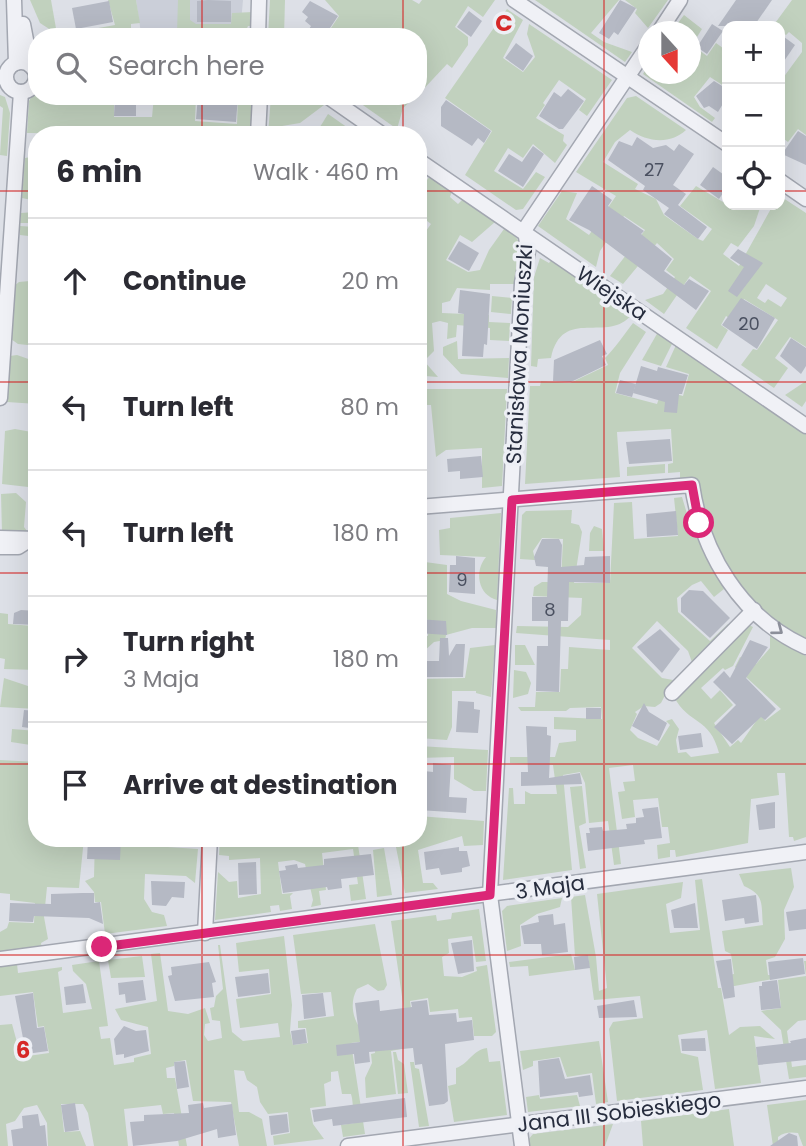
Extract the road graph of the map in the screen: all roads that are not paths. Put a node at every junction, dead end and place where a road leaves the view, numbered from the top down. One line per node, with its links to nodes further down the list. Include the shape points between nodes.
1 (14, 0): 5 (street)
2 (259, 0): 7 (street)
3 (514, 0): 11 (street)
4 (680, 0): 6 (street)
5 (20, 20): 8 (street); 10 (street)
6 (666, 21)
7 (258, 28)
8 (28, 29)
9 (638, 62): 11 (street)
10 (16, 72): 13 (street, via 13,91)
11 (628, 77): 18 (street); 22 (street, via 528,221)
12 (28, 87): 13 (street)
13 (21, 92): 23 (street)
14 (260, 105): 16 (street)
15 (340, 105): 17 (street)
16 (258, 126)
17 (370, 126)
18 (722, 141)
19 (427, 166): 22 (street, Wiejska)
20 (785, 184): 21 (street)
21 (806, 199)
22 (525, 233): 24 (street, Wiejska); 25 (street, Stanisława Moniuszki, via 528,251)
23 (0, 398)
24 (806, 426)
25 (512, 500): 26 (street); 31 (street, via 692,485 699,523 713,557); 36 (street, Stanisława Moniuszki)
26 (427, 506)
27 (0, 538): 28 (street)
28 (28, 538)
29 (28, 542): 30 (street)
30 (0, 547)
31 (754, 610): 32 (street, one-way to 32, via 783,635); 33 (street)
32 (806, 647)
33 (672, 693)
34 (210, 847): 37 (street)
35 (806, 852): 36 (street, 3 Maja)
36 (490, 895): 37 (street, 3 Maja); 40 (street, Stanisława Moniuszki)
37 (205, 933): 38 (street, 3 Maja)
38 (1, 960)
39 (806, 1088): 40 (street, Jana III Sobieskiego)
40 (520, 1125): 41 (street, Jana III Sobieskiego); 42 (street, Stanisława Moniuszki)
41 (348, 1146)
42 (522, 1146)

